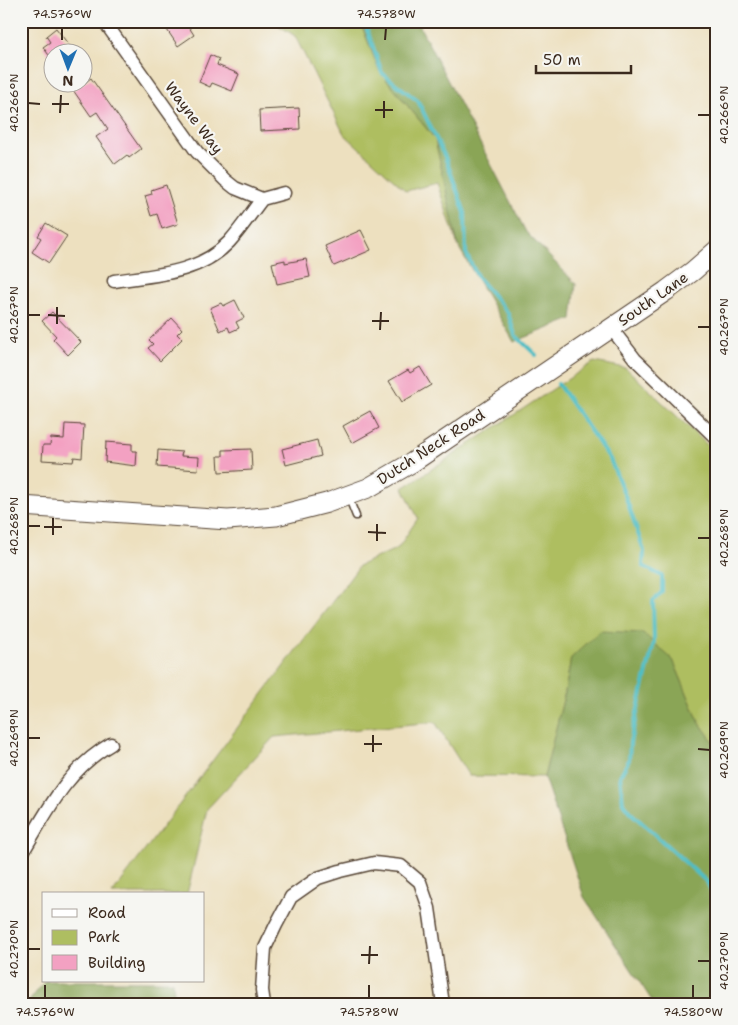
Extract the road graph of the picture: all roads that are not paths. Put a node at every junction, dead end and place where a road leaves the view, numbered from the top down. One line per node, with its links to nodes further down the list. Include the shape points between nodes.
1 (104, 21): 3 (street, Wayne Way, via 197,152 235,188)
2 (284, 192): 3 (street)
3 (262, 199): 5 (street, via 228,242 205,261 186,269)
4 (717, 250): 6 (street, South Lane, via 693,271)
5 (114, 281)
6 (611, 328): 7 (street, via 644,368); 8 (street, Dutch Neck Road, via 413,462)
7 (717, 439)
8 (348, 496): 9 (street, Dutch Neck Road, via 276,516 228,520); 10 (lane)
9 (21, 506)
10 (356, 516)
11 (111, 744): 12 (street, via 86,761 65,782)
12 (21, 855)
13 (264, 1004): 14 (street, via 265,948 291,897 318,878 374,863 401,866 420,882 429,908)
14 (442, 1004)

